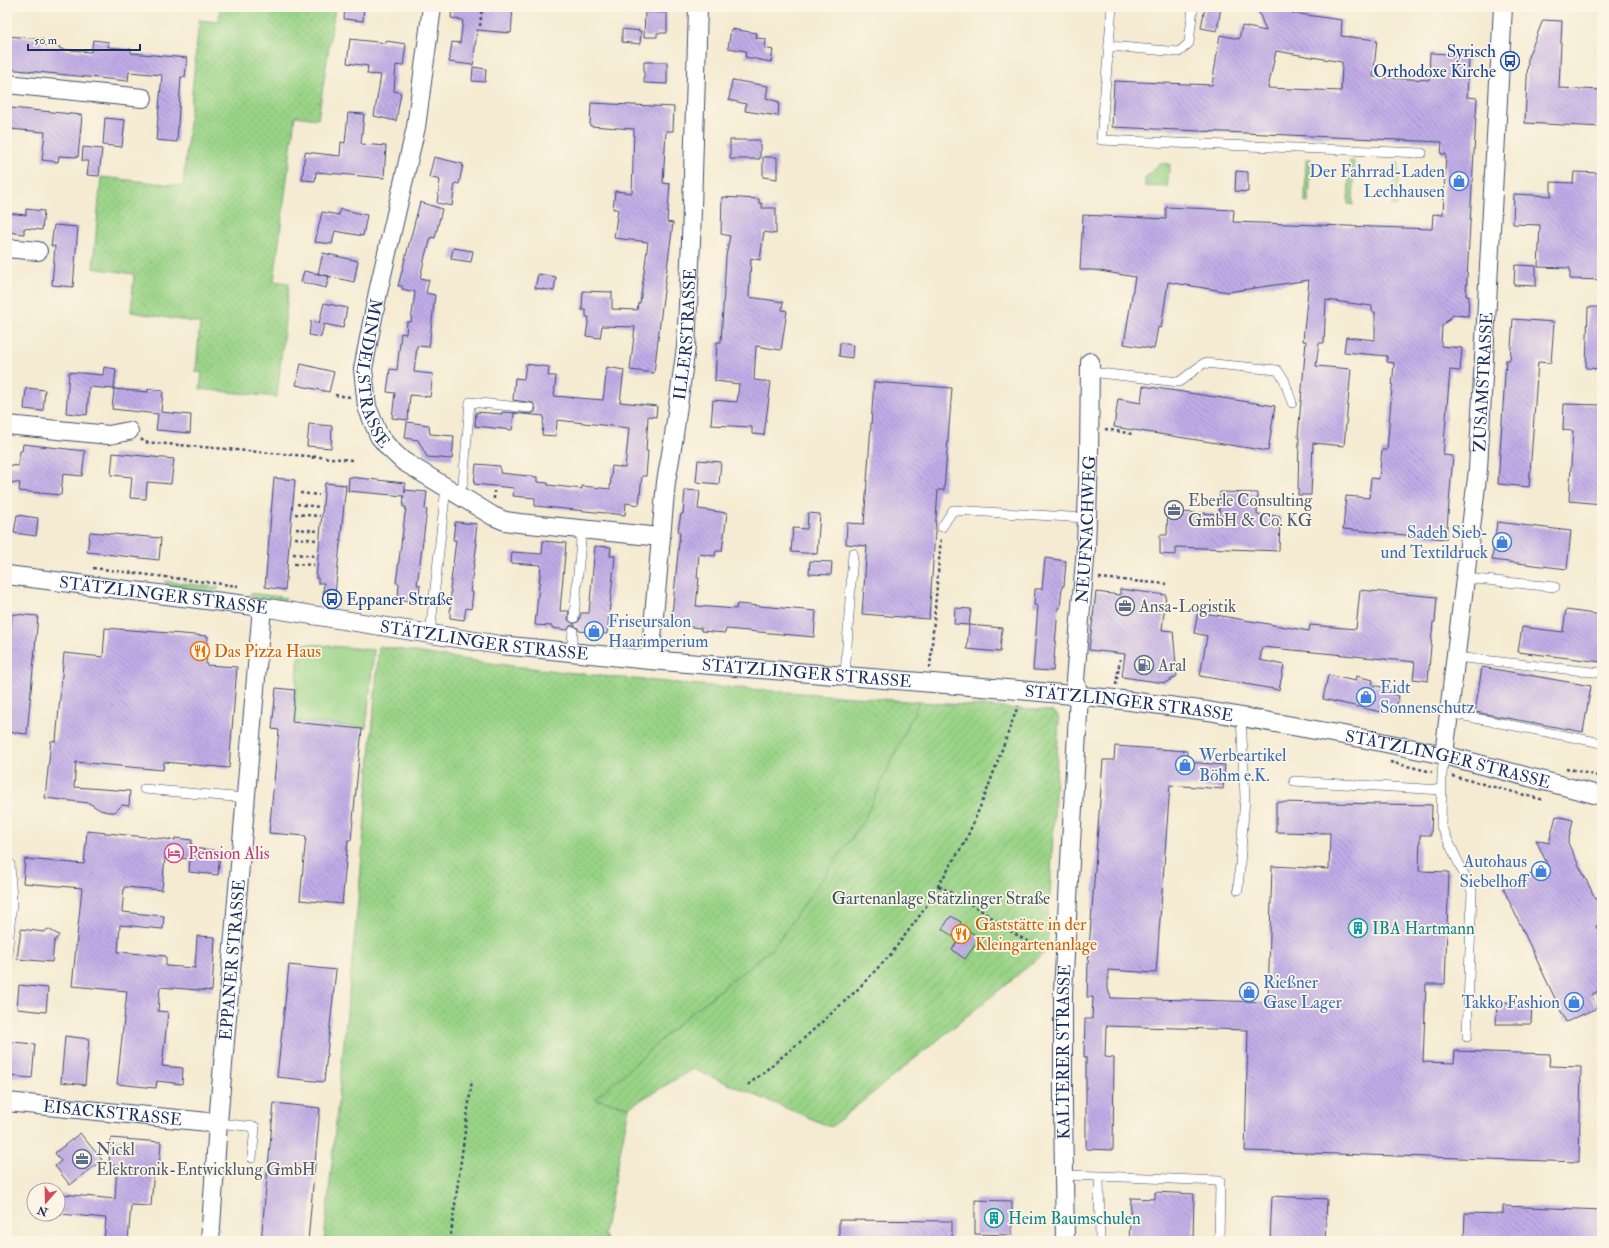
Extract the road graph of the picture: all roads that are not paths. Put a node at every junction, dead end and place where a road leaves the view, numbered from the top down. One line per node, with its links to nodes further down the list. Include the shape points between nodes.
1 (432, 7): 17 (street, MINDELSTRASSE, via 416,127 363,369 367,407 379,436 404,461)
2 (698, 7): 21 (street, ILLERSTRASSE, via 686,347 666,482)
3 (1112, 7): 6 (lane)
4 (1193, 7): 6 (lane, via 1189,42 1179,52)
5 (1503, 7): 24 (street, ZUSAMSTRASSE, via 1478,469)
6 (1109, 46): 9 (lane, via 1101,140)
7 (7, 84): 8 (street)
8 (143, 98)
9 (1422, 153)
10 (7, 248): 11 (street)
11 (38, 251)
12 (1090, 367): 13 (lane, via 1180,382 1204,364 1276,370 1284,379); 18 (street, NEUFNACHWEG)
13 (1292, 404)
14 (530, 408): 17 (lane, via 470,402 463,484)
15 (7, 425): 16 (street, via 109,435)
16 (129, 431)
17 (454, 492): 20 (street, MINDELSTRASSE, via 504,521); 29 (lane, via 445,496)
18 (1086, 518): 19 (lane, via 954,510); 35 (street, NEUFNACHWEG, via 1084,577 1075,680)
19 (942, 527)
20 (582, 530): 21 (street, MINDELSTRASSE); 27 (lane)
21 (661, 537): 32 (street, ILLERSTRASSE)
22 (853, 553): 34 (lane)
23 (7, 575): 26 (street, STÄTZLINGER STRASSE)
24 (1465, 578): 25 (lane); 31 (street, ZUSAMSTRASSE)
25 (1555, 587)
26 (262, 607): 29 (street, STÄTZLINGER STRASSE); 44 (street, EPPANER STRASSE)
27 (574, 618)
28 (573, 631): 30 (lane)
29 (430, 634): 30 (street, STÄTZLINGER STRASSE, via 500,645)
30 (571, 652): 32 (street, STÄTZLINGER STRASSE)
31 (1455, 657): 33 (lane); 36 (street, ZUSAMSTRASSE)
32 (650, 660): 34 (street, STÄTZLINGER STRASSE)
33 (1602, 673)
34 (845, 676): 35 (street, STÄTZLINGER STRASSE, via 927,671 1019,690)
35 (1079, 695): 37 (street, STÄTZLINGER STRASSE); 54 (street, KALTERER STRASSE, via 1063,992)
36 (1449, 713): 38 (lane); 39 (street, ZUSAMSTRASSE)
37 (1241, 716): 39 (street, STÄTZLINGER STRASSE); 46 (lane, via 1245,798)
38 (1602, 743)
39 (1444, 755): 42 (lane); 43 (street, STÄTZLINGER STRASSE)
40 (1294, 781): 42 (lane)
41 (144, 789): 44 (lane)
42 (1442, 790): 50 (lane, via 1441,826 1472,890)
43 (1602, 796)
44 (245, 798): 52 (street, EPPANER STRASSE)
45 (7, 863): 47 (lane, via 10,864 12,886)
46 (1238, 890)
47 (7, 956)
48 (1602, 996): 49 (lane)
49 (1602, 1000)
50 (1467, 1037)
51 (7, 1102): 52 (street, EISACKSTRASSE)
52 (218, 1123): 53 (lane, via 254,1127); 56 (street, EPPANER STRASSE)
53 (252, 1158)
54 (1064, 1175): 55 (lane); 57 (street, KALTERER STRASSE)
55 (1099, 1176): 58 (lane); 59 (lane, via 1220,1181)
56 (210, 1241)
57 (1065, 1241)
58 (1100, 1241)
59 (1219, 1241)

